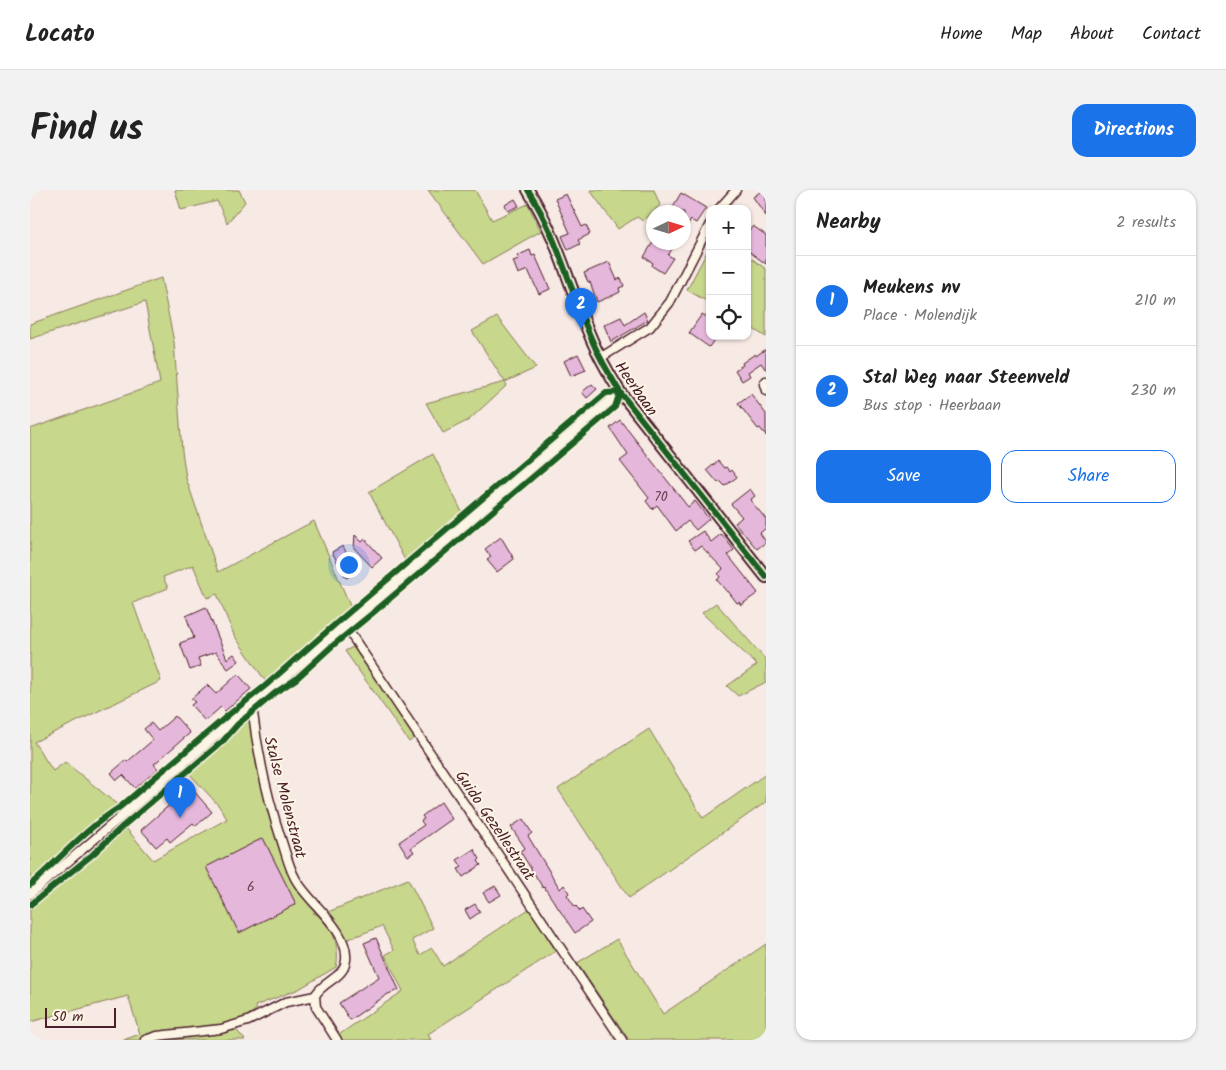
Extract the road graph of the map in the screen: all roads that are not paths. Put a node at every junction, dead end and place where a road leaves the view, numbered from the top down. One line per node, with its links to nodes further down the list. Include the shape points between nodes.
1 (528, 190): 5 (street, Heerbaan, via 558,250)
2 (736, 190): 3 (street)
3 (723, 205)
4 (706, 232): 5 (street, via 670,302 650,326)
5 (600, 358): 8 (street, Heerbaan)
6 (766, 381): 7 (street)
7 (766, 391)
8 (620, 392): 9 (street, Heerbaan); 10 (street)
9 (766, 577)
10 (346, 627): 11 (street); 16 (street, Guido Gezellestraat)
11 (252, 705): 12 (street); 13 (street, Stalse Molenstraat, via 260,765 295,877 331,922 346,953 340,974 321,987)
12 (30, 894)
13 (315, 996): 14 (street, via 286,1002 221,1030); 15 (street, via 316,1007)
14 (145, 1040)
15 (337, 1040)
16 (622, 1040)

